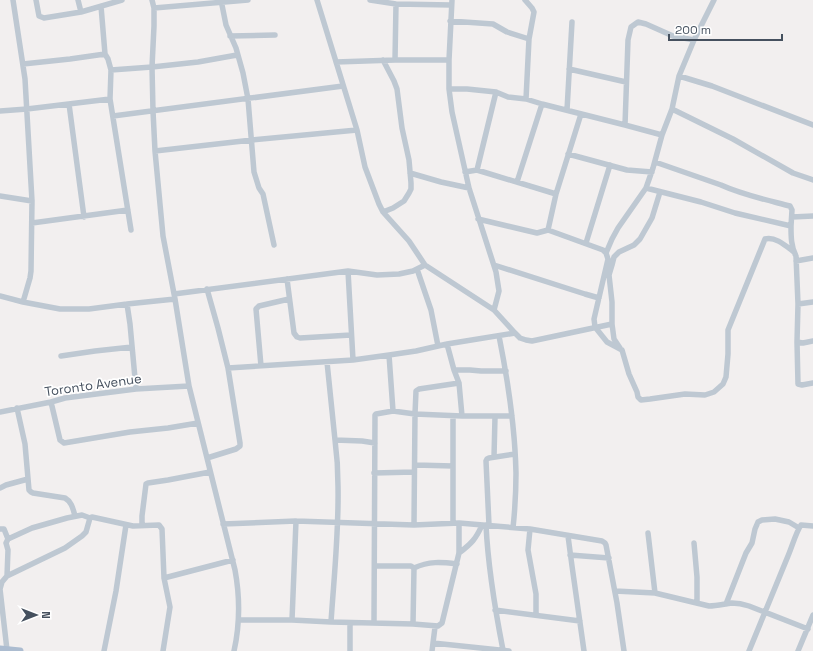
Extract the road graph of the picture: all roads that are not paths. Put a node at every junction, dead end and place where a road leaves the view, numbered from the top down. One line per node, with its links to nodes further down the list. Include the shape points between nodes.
1 (13, 0): 31 (street)
2 (36, 0): 18 (street, via 41,18)
3 (78, 0): 18 (street)
4 (119, 0): 16 (street)
5 (152, 0): 17 (street)
6 (248, 0): 13 (street)
7 (313, 0): 8 (street)
8 (317, 0): 9 (street); 30 (street)
9 (321, 0)
10 (370, 0): 15 (street)
11 (525, 0): 23 (street, via 534,12)
12 (714, 0): 24 (street)
13 (221, 1): 17 (street); 22 (street)
14 (451, 3): 15 (street); 19 (street)
15 (396, 4): 28 (street)
16 (101, 6): 18 (street); 25 (street)
17 (154, 8): 32 (street)
18 (81, 12)
19 (450, 22): 23 (street, via 493,24 511,34); 29 (street)
20 (572, 22): 33 (street)
21 (275, 35): 22 (street)
22 (230, 36): 26 (street)
23 (529, 39): 42 (street)
24 (694, 40): 35 (street); 36 (street, via 673,36 638,22 631,27 628,40)
25 (105, 54): 31 (street); 34 (street)
26 (237, 55): 32 (street); 41 (street)
27 (383, 60): 28 (street); 30 (street); 64 (street, via 397,89)
28 (395, 60): 29 (street)
29 (449, 60): 38 (street)
30 (336, 62): 37 (street)
31 (23, 64): 46 (street)
32 (152, 67): 34 (street); 49 (street)
33 (570, 69): 36 (street); 47 (street)
34 (111, 70): 40 (street)
35 (679, 76): 45 (street); 53 (street)
36 (626, 82): 52 (street)
37 (343, 86): 41 (street); 54 (street)
38 (449, 89): 39 (street); 62 (street)
39 (496, 92): 42 (street, via 508,97); 61 (street)
40 (110, 99): 43 (street); 51 (street)
41 (248, 99): 49 (street); 56 (street)
42 (526, 99): 44 (street)
43 (69, 104): 46 (street); 76 (street)
44 (542, 104): 47 (street); 66 (street)
45 (672, 109): 55 (street); 65 (street, via 793,173)
46 (27, 110): 48 (street); 72 (street)
47 (567, 110): 50 (street)
48 (0, 111)
49 (153, 111): 51 (street); 57 (street)
50 (581, 114): 52 (street); 58 (street)
51 (113, 116): 73 (street)
52 (625, 125): 55 (street)
53 (813, 125)
54 (357, 130): 56 (street); 74 (street, via 365,167)
55 (662, 136): 59 (street)
56 (252, 140): 57 (street); 84 (street, via 254,172 263,194)
57 (155, 151): 96 (street, via 162,236)
58 (568, 154): 60 (street); 70 (street)
59 (655, 162): 63 (street); 77 (street, via 730,189 790,206)
60 (610, 165): 63 (street, via 627,170); 83 (street)
61 (477, 170): 62 (street); 66 (street)
62 (465, 172): 67 (street)
63 (652, 172): 68 (street)
64 (410, 173): 67 (street); 74 (street, via 411,189 407,197 400,204)
65 (813, 180)
66 (517, 182): 70 (street)
67 (469, 188): 78 (street)
68 (646, 188): 69 (street); 86 (street, via 618,228)
69 (660, 192): 80 (street); 104 (street, via 652,218 640,239 614,257 609,275)
70 (556, 194): 82 (street)
71 (0, 196): 72 (street)
72 (32, 201): 79 (street)
73 (128, 210): 76 (street); 81 (street)
74 (383, 212): 90 (street, via 409,241)
75 (813, 216): 77 (street)
76 (84, 217): 79 (street)
77 (792, 217): 80 (street)
78 (478, 219): 82 (street, via 537,233); 89 (street)
79 (32, 223): 99 (street, via 30,278)
80 (791, 226): 85 (street)
81 (131, 230)
82 (548, 230): 83 (street)
83 (586, 243): 86 (street)
84 (274, 245)
85 (794, 252): 88 (street); 114 (street, via 772,238 765,239 728,330 726,377 723,384 714,392 705,395 685,394 641,400)
86 (606, 253): 97 (street, via 608,259)
87 (813, 258): 88 (street)
88 (796, 261): 102 (street)
89 (494, 265): 97 (street); 103 (street, via 499,291)
90 (424, 266): 91 (street); 103 (street)
91 (417, 269): 92 (street, via 385,275); 112 (street, via 429,304)
92 (348, 271): 93 (street); 107 (street)
93 (287, 279): 94 (street); 98 (street)
94 (207, 289): 96 (street); 120 (street)
95 (0, 296): 99 (street)
96 (174, 296): 101 (street); 125 (street)
97 (599, 298): 105 (street)
98 (290, 299): 107 (street, via 294,333 297,337); 119 (street, via 259,306 256,309)
99 (23, 302): 101 (street, via 60,309 89,309)
100 (813, 302): 102 (street)
101 (127, 304): 113 (street)
102 (798, 304): 110 (street)
103 (494, 310): 106 (street)
104 (612, 324): 105 (street); 114 (street, via 614,339)
105 (595, 327): 106 (street, via 532,341 520,338); 114 (street, via 607,342)
106 (515, 333): 108 (street)
107 (351, 335): 117 (street)
108 (499, 336): 111 (street); 122 (street)
109 (813, 341): 110 (street)
110 (797, 342): 124 (street, via 798,384)
111 (447, 344): 112 (street); 121 (street)
112 (438, 346): 116 (street)
113 (132, 347): 115 (street); 126 (street)
114 (622, 350)
115 (61, 356)
116 (389, 356): 117 (street); 130 (street)
117 (352, 360): 118 (street)
118 (327, 362): 119 (street); 137 (street)
119 (261, 366): 120 (street)
120 (228, 368): 141 (street, via 240,446)
121 (454, 370): 122 (street); 123 (street)
122 (506, 371): 134 (street)
123 (459, 383): 131 (street, via 417,389); 133 (street)
124 (813, 383)
125 (189, 386): 126 (street, Toronto Avenue); 136 (street)
126 (136, 389): 127 (street, Toronto Avenue)
127 (51, 402): 128 (street, Toronto Avenue); 136 (street, via 60,440 64,443)
128 (17, 408): 129 (street, Toronto Avenue); 147 (street, via 25,444)
129 (2, 411)
130 (393, 411): 131 (street); 138 (street, via 375,415)
131 (414, 414): 132 (street); 142 (street)
132 (454, 416): 133 (street); 143 (street)
133 (462, 416): 135 (street)
134 (512, 416): 135 (street); 139 (street)
135 (495, 417): 140 (street)
136 (198, 423): 141 (street)
137 (335, 440): 138 (street); 152 (street, via 338,468)
138 (375, 443): 146 (street)
139 (515, 454): 140 (street); 162 (street)
140 (494, 457): 160 (street, via 486,461)
141 (207, 458): 144 (street)
142 (414, 465): 143 (street); 145 (street)
143 (453, 466): 153 (street)
144 (210, 472): 155 (street); 158 (street, via 146,484)
145 (414, 472): 146 (street); 159 (street)
146 (374, 473): 156 (street)
147 (28, 479): 148 (street); 149 (street, via 30,492 69,500)
148 (0, 488)
149 (75, 516): 150 (street); 168 (street, via 32,528)
150 (90, 518): 157 (street); 177 (street, via 86,532 65,548)
151 (296, 521): 152 (street); 155 (street); 189 (street)
152 (337, 523): 156 (street); 191 (street)
153 (453, 523): 154 (street); 159 (street)
154 (459, 523): 160 (street); 170 (street)
155 (223, 524): 173 (street)
156 (375, 524): 159 (street); 175 (street)
157 (126, 525): 158 (street); 202 (street)
158 (142, 525): 178 (street, via 159,525 162,529)
159 (414, 525)
160 (486, 525): 162 (street); 170 (street, via 470,545); 184 (street)
161 (813, 526): 163 (street, via 801,525)
162 (514, 528): 165 (street)
163 (800, 528): 183 (street, via 775,519 758,522 752,543); 185 (street)
164 (0, 529): 168 (street, via 4,529)
165 (530, 530): 167 (street); 186 (street, via 528,550 536,594)
166 (648, 533): 181 (street)
167 (568, 536): 171 (street); 172 (street, via 604,542)
168 (8, 539): 177 (street)
169 (694, 543): 182 (street)
170 (459, 553): 174 (street)
171 (570, 555): 172 (street); 190 (street)
172 (609, 558): 180 (street)
173 (233, 560): 178 (street); 188 (street, via 238,588)
174 (457, 564): 176 (street, via 435,562); 195 (street, via 442,623)
175 (375, 566): 176 (street); 193 (street)
176 (414, 568): 194 (street)
177 (7, 576): 179 (street)
178 (164, 578): 203 (street, via 170,607)
179 (0, 584): 199 (street)
180 (615, 591): 181 (street); 209 (street)
181 (655, 593): 182 (street)
182 (697, 603): 183 (street, via 709,606)
183 (726, 604): 185 (street, via 741,604)
184 (495, 610): 186 (street); 200 (street)
185 (764, 612): 196 (street); 210 (street)
186 (536, 615): 190 (street)
187 (813, 615): 196 (street)
188 (239, 620): 189 (street); 197 (street)
189 (292, 620): 191 (street)
190 (580, 621): 208 (street)
191 (331, 622): 192 (street)
192 (350, 623): 193 (street); 206 (street)
193 (374, 623): 194 (street)
194 (413, 624): 195 (street)
195 (434, 627): 198 (street)
196 (808, 629): 211 (street)
197 (237, 640): 204 (street); 205 (street)
198 (433, 643): 200 (street); 207 (street)
199 (3, 650): 201 (main road)
200 (506, 650)
201 (20, 651)
202 (104, 651)
203 (164, 651)
204 (234, 651)
205 (238, 651)
206 (350, 651)
207 (432, 651)
208 (584, 651)
209 (624, 651)
210 (750, 651)
211 (798, 651)

